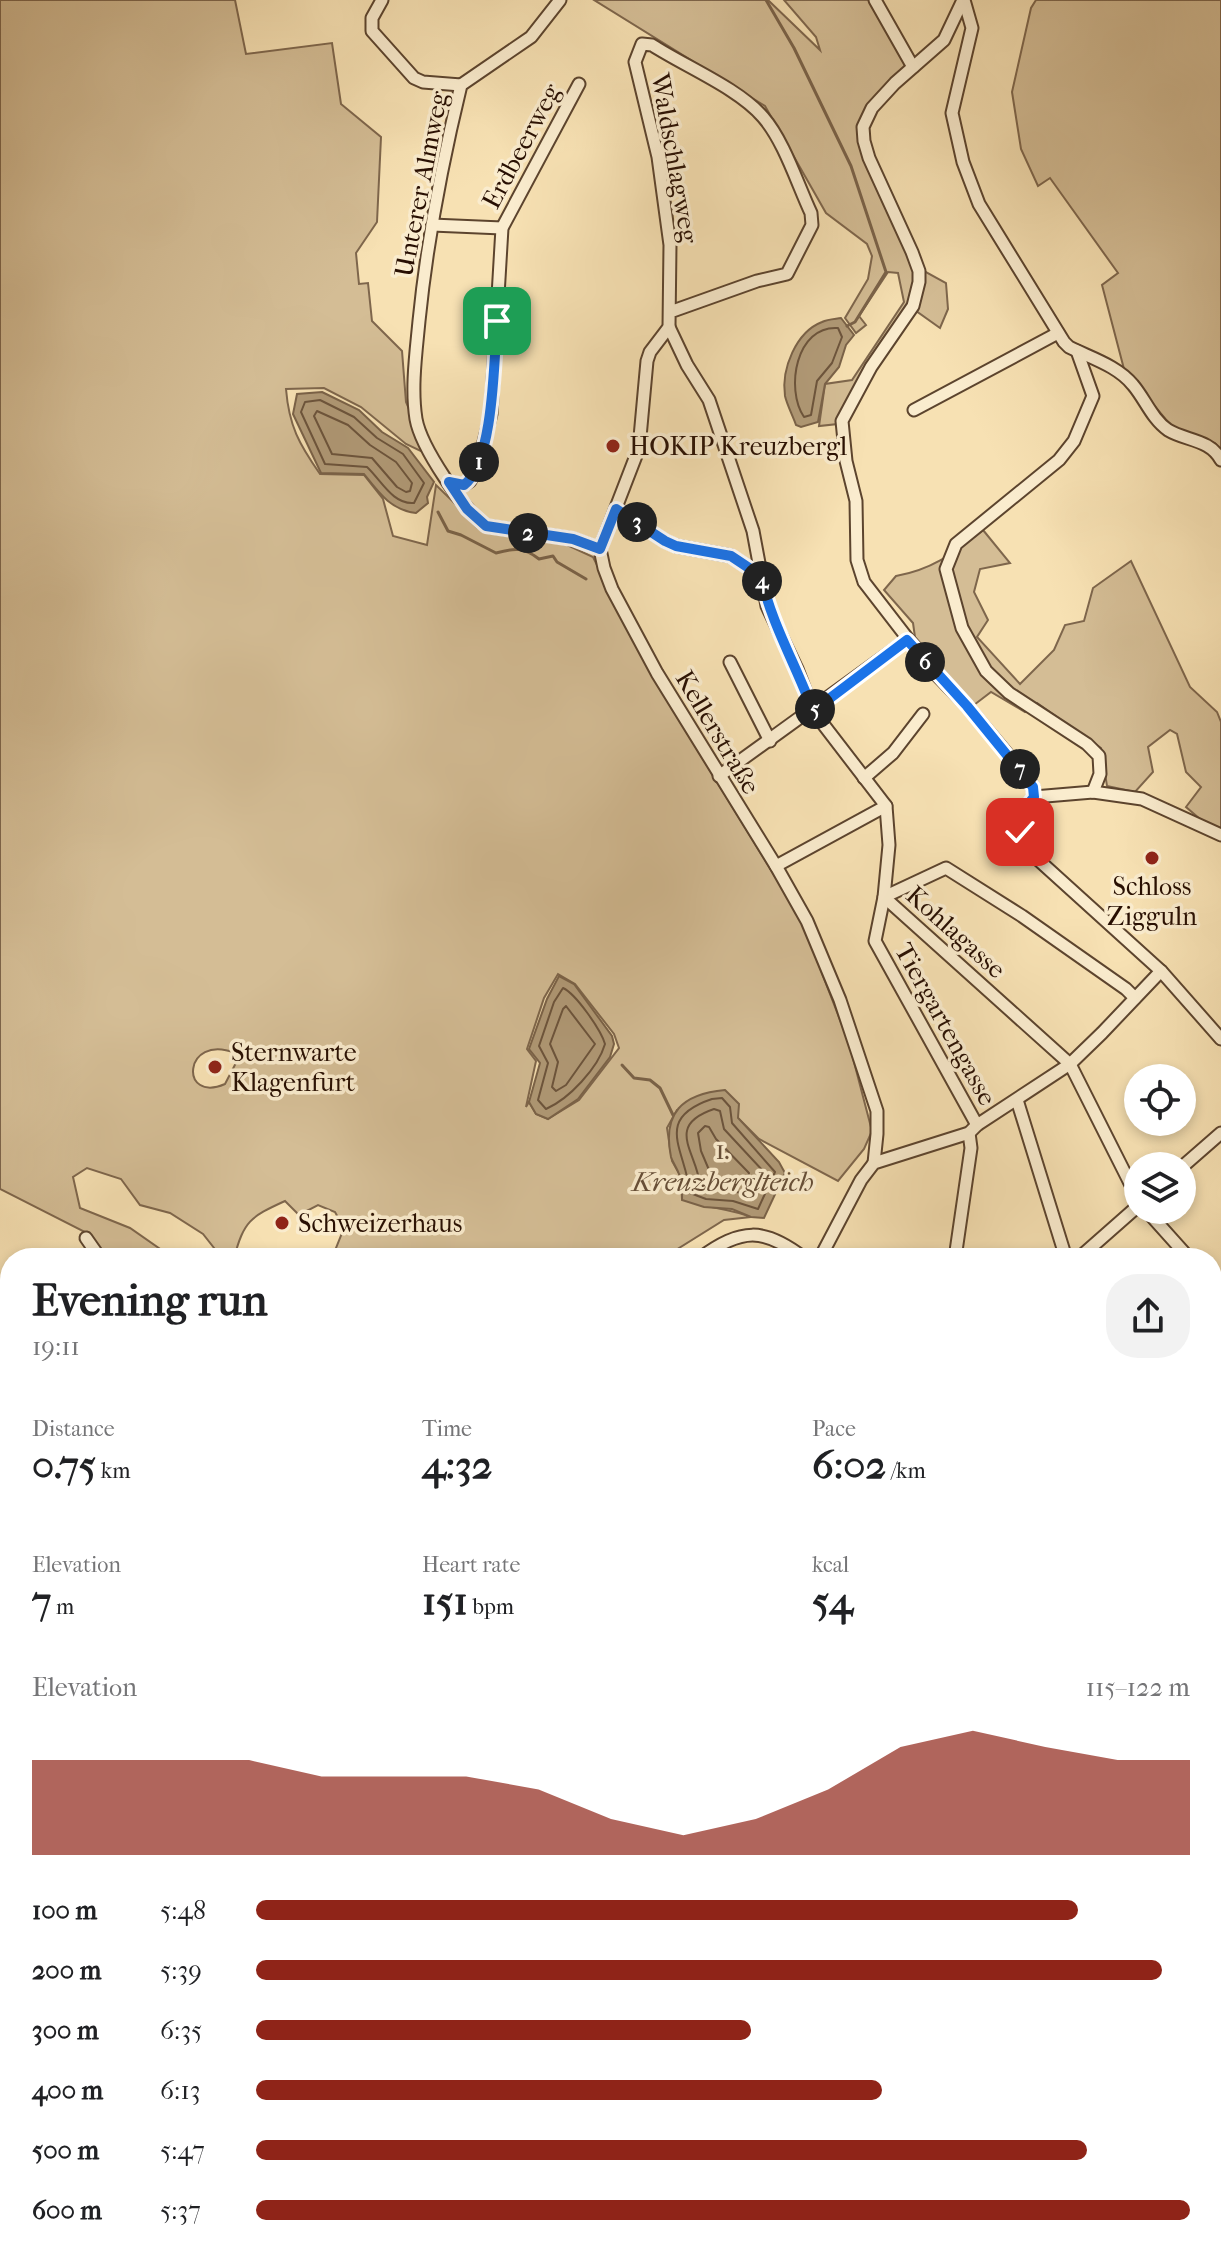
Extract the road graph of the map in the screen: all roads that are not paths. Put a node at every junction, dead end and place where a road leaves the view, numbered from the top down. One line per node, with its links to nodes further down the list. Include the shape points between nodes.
1 (382, 0): 7 (street, via 372,31 414,78)
2 (560, 0): 7 (street, Unterer Almweg, via 531,37)
3 (875, 0): 5 (street)
4 (964, 0): 5 (street, via 944,40); 12 (street, via 972,28 952,113 963,162 979,204)
5 (913, 67): 20 (street, via 872,108 863,127 869,158 912,252 919,282 913,306 842,421 856,501 860,573)
6 (579, 84): 9 (street, Erdbeerweg)
7 (461, 85): 8 (street, Unterer Almweg)
8 (432, 225): 9 (street, Erdbeerweg); 16 (street, Unterer Almweg, via 415,362 416,422)
9 (502, 228): 16 (street, Erdbeerweg, via 491,414 470,481)
10 (670, 312): 10 (street, Waldschlagweg, via 787,274 812,225 811,213 775,134 756,110 652,45 642,44 635,62 658,157 670,245); 11 (street, Waldschlagweg)
11 (669, 327): 17 (street, Waldschlagweg, via 647,361 639,448); 19 (street, via 709,400 749,518)
12 (1058, 333): 13 (street); 14 (street)
13 (1077, 351): 15 (street, via 1117,370 1168,430 1208,445); 27 (street, via 1093,396 1074,441 1043,475 956,544 946,569 962,628 986,671 1099,756)
14 (914, 410)
15 (1221, 460)
16 (449, 482): 18 (street, via 486,526 573,539)
17 (616, 509): 18 (street, Waldschlagweg); 19 (street, via 665,541 731,556)
18 (600, 549): 25 (street, Kellerstraße, via 612,589)
19 (761, 576): 22 (street, via 770,614)
20 (907, 640): 22 (street); 28 (street, via 1029,780)
21 (730, 662): 24 (street)
22 (813, 711): 24 (street); 26 (street)
23 (923, 714): 26 (street, via 893,753)
24 (770, 741): 25 (street)
25 (719, 776): 31 (street, Kellerstraße)
26 (864, 778): 29 (street)
27 (1093, 792): 28 (street); 30 (street, via 1142,799)
28 (1034, 797): 33 (street, via 1019,822 1029,849)
29 (886, 806): 31 (street); 32 (street, Kohlagasse)
30 (1221, 835)
31 (776, 866): 41 (street, Kellerstraße, via 807,921 859,1052 877,1111)
32 (884, 897): 34 (street, via 946,868); 36 (street, Kohlagasse); 38 (street, Tiergartengasse, via 875,941)
33 (1161, 971): 34 (street); 35 (street)
34 (1135, 998): 36 (street)
35 (1221, 1039)
36 (1070, 1064): 37 (street); 42 (street)
37 (1017, 1100): 38 (street); 51 (street)
38 (973, 1129): 41 (street); 50 (street)
39 (1221, 1133): 40 (street)
40 (1196, 1155)
41 (874, 1163): 49 (street)
42 (1124, 1171)
43 (1124, 1218): 52 (street)
44 (1159, 1224): 53 (street)
45 (86, 1238): 46 (street)
46 (93, 1248)
47 (718, 1248): 48 (street, via 755,1234)
48 (790, 1248)
49 (825, 1248)
50 (956, 1248)
51 (1063, 1248)
52 (1090, 1248)
53 (1180, 1248)

